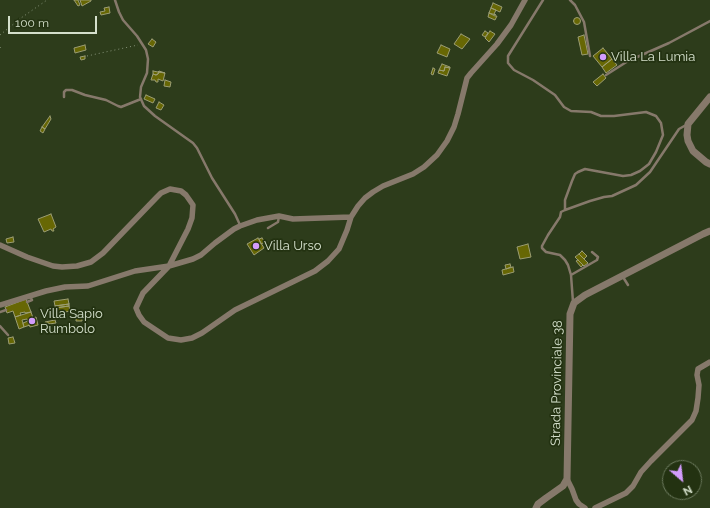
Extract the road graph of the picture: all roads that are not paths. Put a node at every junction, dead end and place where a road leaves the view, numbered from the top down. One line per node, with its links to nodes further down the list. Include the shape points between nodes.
1 (115, 0): 10 (lane, via 123,20 146,50 147,72 140,91)
2 (525, 0): 15 (street, via 497,44 467,78 454,127 437,155 412,174 373,192 358,206)
3 (543, 0): 13 (lane, via 508,56 508,63 514,70 554,95 564,107 571,110 601,116 646,112 656,116 661,123 663,135 649,164 631,175 623,176 584,169 575,174 565,200)
4 (570, 0): 6 (lane, via 584,22)
5 (710, 21): 7 (lane, via 628,61)
6 (590, 56)
7 (606, 75)
8 (64, 97): 10 (lane, via 66,90 72,90 121,107)
9 (710, 97): 11 (street)
10 (141, 99): 16 (lane, via 150,112 197,148)
11 (688, 124): 12 (street, via 688,141 694,151); 13 (lane, via 679,129 650,172 636,184 612,196)
12 (710, 164)
13 (565, 210): 22 (lane, via 561,212 542,248 546,252 560,255 568,265)
14 (279, 216): 15 (street, via 293,219); 16 (street); 17 (lane, via 278,222)
15 (351, 217): 21 (street, via 339,249 315,271 235,310 192,338 168,338 144,322 136,308 143,293)
16 (240, 226): 21 (street, via 215,242 201,255)
17 (268, 228)
18 (710, 231): 23 (street, Strada Provinciale 38)
19 (0, 246): 21 (street, via 53,266 77,266 91,262 103,253 156,198 166,190 174,190 186,195 193,205 193,210 188,229)
20 (592, 252): 22 (lane, via 598,257 597,260)
21 (169, 266): 25 (street, via 135,271 88,286 65,287)
22 (571, 275): 27 (lane)
23 (622, 276): 24 (lane); 27 (street, Strada Provinciale 38)
24 (628, 285)
25 (30, 296): 26 (lane, via 32,300); 28 (street)
26 (27, 302)
27 (574, 303): 34 (street, Strada Provinciale 38, via 570,314)
28 (0, 306)
29 (6, 310): 30 (lane)
30 (0, 312)
31 (0, 326): 32 (lane)
32 (8, 335)
33 (710, 362): 37 (street, via 698,369 698,398 692,420 641,472 634,486 626,493)
34 (567, 479): 35 (street, via 563,486); 36 (street, via 576,500)
35 (536, 508)
36 (585, 508)
37 (594, 508)

